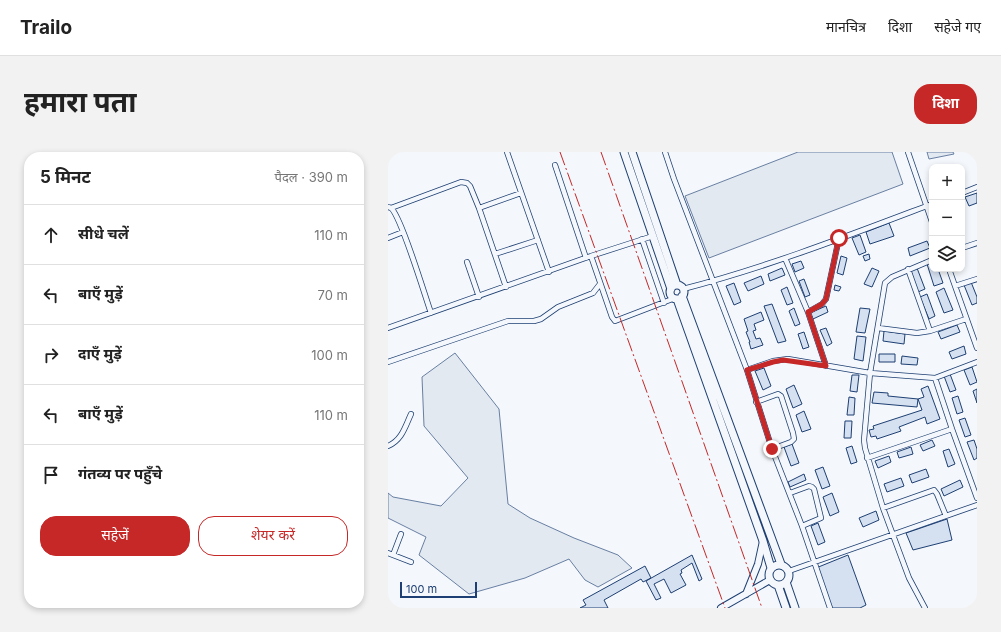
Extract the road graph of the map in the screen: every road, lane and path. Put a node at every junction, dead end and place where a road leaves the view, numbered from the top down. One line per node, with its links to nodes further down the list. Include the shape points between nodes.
1 (507, 152): 9 (street)
2 (624, 152): 16 (main road)
3 (632, 152): 36 (main road)
4 (665, 152): 32 (street)
5 (908, 152): 11 (street)
6 (555, 165): 24 (street)
7 (977, 187): 8 (street)
8 (965, 192)
9 (521, 193): 13 (street); 20 (street)
10 (929, 205): 11 (street)
11 (926, 206): 14 (street); 18 (street)
12 (390, 207): 13 (street, via 464,182 470,186); 15 (street, via 396,213)
13 (479, 208): 23 (street)
14 (929, 214)
15 (404, 232): 17 (street); 40 (street)
16 (653, 236): 19 (street); 36 (main road)
17 (388, 238)
18 (839, 238): 25 (street); 39 (street, via 826,299)
19 (642, 239): 24 (street); 38 (street)
20 (538, 240): 23 (street); 29 (street)
21 (977, 243): 22 (street)
22 (965, 247)
23 (495, 254): 35 (street)
24 (589, 257): 29 (street); 33 (street)
25 (785, 258): 32 (street); 39 (street)
26 (929, 261): 28 (street)
27 (467, 262): 37 (street)
28 (908, 269): 43 (street, via 892,277 885,284); 44 (street)
29 (549, 272): 35 (street)
30 (950, 272): 34 (street)
31 (977, 279): 34 (street)
32 (713, 281): 36 (street); 50 (street)
33 (600, 284): 38 (street, via 615,320); 47 (street, via 592,293 558,307 541,319 508,321)
34 (955, 286): 41 (street)
35 (506, 288): 37 (street)
36 (678, 292): 38 (street); 67 (main road); 72 (main road)
37 (479, 297): 40 (street)
38 (664, 302)
39 (808, 312): 49 (street)
40 (432, 313): 42 (street)
41 (966, 319): 44 (street); 45 (street)
42 (388, 327)
43 (878, 328): 44 (street, via 911,333); 51 (street)
44 (930, 331)
45 (976, 342): 46 (street)
46 (977, 348)
47 (388, 362)
48 (977, 362): 52 (street)
49 (826, 366): 50 (street, via 783,360); 51 (street)
50 (747, 370): 53 (street)
51 (870, 373): 52 (street); 58 (street, via 864,440)
52 (935, 378): 55 (street)
53 (756, 402): 57 (street); 57 (street, via 778,394 781,396 794,439)
54 (411, 414): 56 (street, via 399,439)
55 (952, 429): 58 (street); 60 (street)
56 (388, 446)
57 (772, 449): 59 (street)
58 (867, 458): 62 (street)
59 (790, 494): 64 (street); 64 (street, via 808,486 814,490 821,518)
60 (977, 498)
61 (977, 505): 63 (street)
62 (883, 508): 63 (street, via 934,490); 66 (street)
63 (946, 516): 66 (street)
64 (802, 526): 71 (street)
65 (401, 534): 69 (street)
66 (893, 535): 71 (street); 83 (street, via 909,578)
67 (763, 541): 73 (main road); 78 (street, via 758,564)
68 (388, 553): 69 (street)
69 (393, 555): 70 (street)
70 (411, 562)
71 (813, 562): 74 (street); 82 (street)
72 (781, 564): 73 (main road); 74 (main road)
73 (771, 568): 75 (main road)
74 (789, 571): 76 (main road)
75 (770, 580): 77 (main road); 78 (street)
76 (786, 582): 77 (main road); 81 (main road)
77 (778, 585): 80 (main road)
78 (746, 594): 79 (street)
79 (721, 608)
80 (786, 608)
81 (795, 608)
82 (830, 608)
83 (924, 608)

